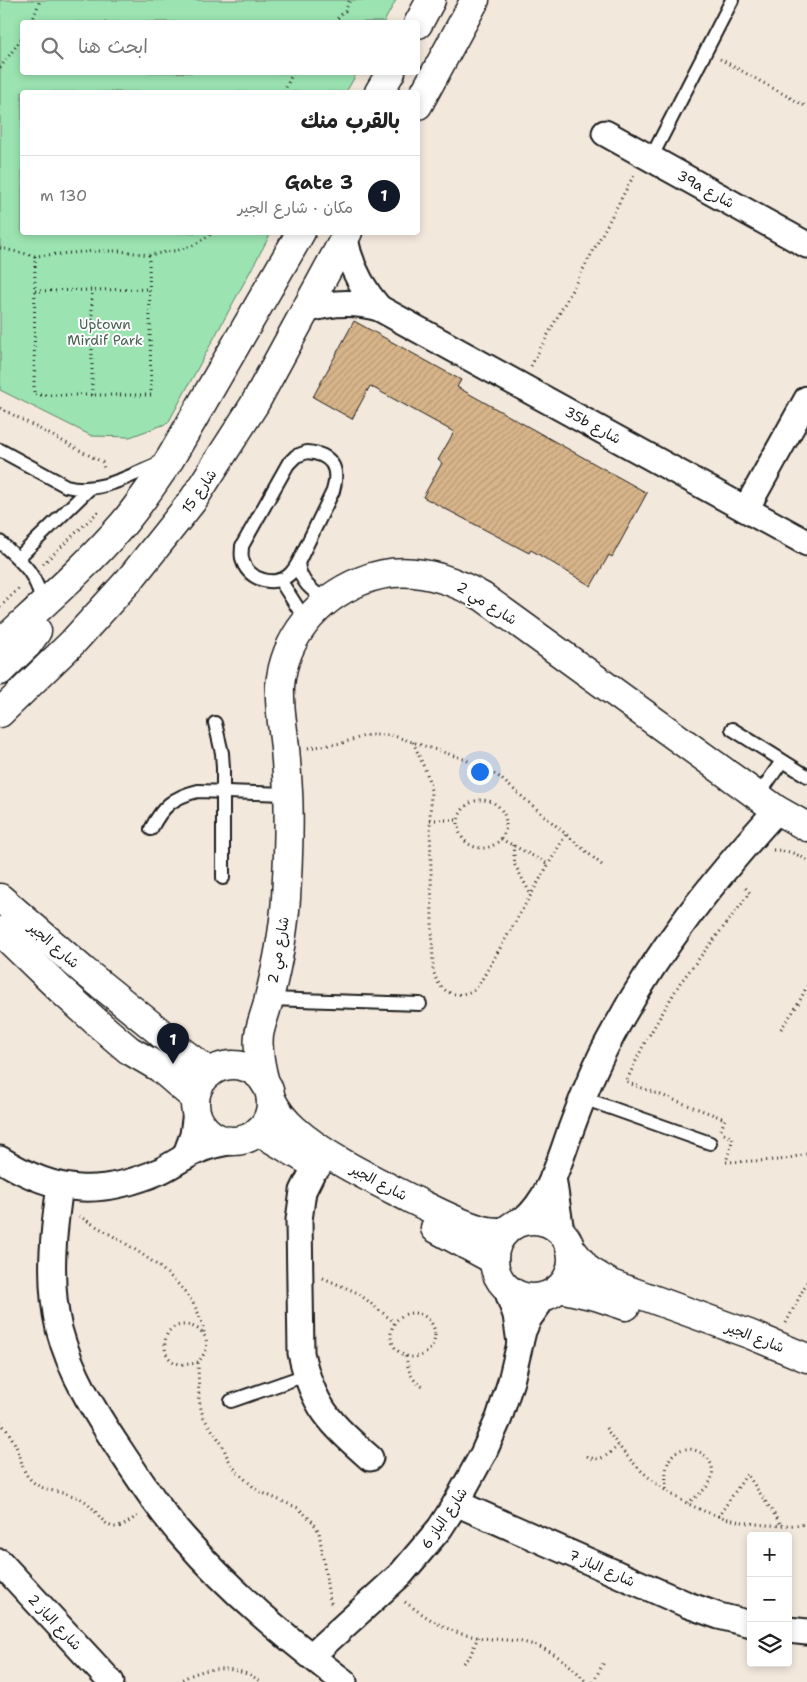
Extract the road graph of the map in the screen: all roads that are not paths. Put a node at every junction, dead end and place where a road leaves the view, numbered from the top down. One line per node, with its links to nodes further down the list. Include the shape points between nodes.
1 (431, 0): 4 (street)
2 (475, 0): 7 (street)
3 (732, 0): 9 (lane)
4 (420, 20)
5 (389, 75): 6 (street)
6 (381, 90)
7 (420, 101)
8 (605, 133): 9 (street, 39a شارع)
9 (648, 156): 12 (street, 39a شارع)
10 (346, 236): 13 (street, شارع 15); 14 (street, 35b شارع, via 347,252 356,277)
11 (295, 243): 13 (street); 18 (street)
12 (807, 245)
13 (326, 274): 15 (street, شارع 15)
14 (379, 308): 15 (street, 35b شارع, via 343,303); 20 (street, 35b شارع)
15 (307, 310): 31 (street, شارع 15, via 254,405 193,500 124,585)
16 (807, 399): 20 (street)
17 (0, 450): 19 (lane, via 66,486)
18 (170, 459): 19 (lane); 27 (street, via 124,522)
19 (89, 489): 23 (lane)
20 (746, 509): 22 (street, 35b شارع)
21 (0, 542): 23 (lane)
22 (807, 543)
23 (18, 558): 27 (lane, via 35,579)
24 (298, 563): 25 (lane); 25 (lane, via 336,480 335,468 318,453 301,454 288,464 242,546 247,570 256,578); 26 (lane, via 305,584)
25 (280, 580): 28 (lane)
26 (326, 600): 28 (street, شارع مي 2); 38 (street, شارع مي 2, via 346,587 392,573 433,575 463,586)
27 (42, 605): 29 (street); 30 (street, via 34,636)
28 (306, 621): 37 (street, شارع مي 2, via 288,652 280,686)
29 (0, 644)
30 (0, 671)
31 (5, 711)
32 (215, 723): 36 (lane, via 222,753)
33 (732, 728): 34 (lane)
34 (782, 761): 35 (lane); 38 (lane)
35 (807, 776)
36 (224, 792): 37 (lane); 40 (lane, via 184,795 158,814); 41 (lane)
37 (288, 794): 44 (street, شارع مي 2, via 286,902)
38 (768, 803): 39 (street, شارع مي 2); 51 (street, via 740,850 673,937 615,1029)
39 (807, 827)
40 (151, 829)
41 (223, 878)
42 (0, 898): 46 (street, شارع الجير)
43 (0, 931): 48 (street, شارع الجير, via 60,990)
44 (269, 999): 45 (lane); 47 (street, شارع مي 2)
45 (420, 1004)
46 (156, 1029): 48 (street, via 149,1042); 49 (street, شارع الجير, via 183,1041)
47 (259, 1034): 49 (street, شارع مي 2, via 244,1052); 50 (street, شارع مي 2, via 259,1059)
48 (129, 1050): 52 (street, شارع الجير, via 160,1068)
49 (218, 1069): 50 (street, via 244,1067 252,1071); 52 (street, via 200,1084)
50 (268, 1091): 53 (street, via 268,1116); 60 (street, شارع الجير, via 281,1115 294,1129 358,1171 469,1226 481,1230)
51 (583, 1098): 54 (lane); 58 (street)
52 (195, 1106): 53 (street, via 198,1120 210,1134 218,1138); 55 (street, via 193,1135)
53 (246, 1136): 55 (street, via 209,1146); 57 (street, شارع الجير)
54 (710, 1143)
55 (185, 1157): 59 (street, via 138,1180)
56 (0, 1159): 59 (street)
57 (316, 1165): 62 (street, شارع الجير); 67 (street, via 308,1177 300,1206 301,1353)
58 (553, 1177): 60 (street, via 542,1202); 61 (street)
59 (59, 1195): 76 (street, via 53,1244 54,1299 59,1329 79,1384 156,1503 183,1537 244,1600)
60 (514, 1227): 61 (street, via 543,1222 553,1225); 62 (street, via 495,1249)
61 (566, 1240): 64 (street, via 573,1258 570,1274); 66 (street, شارع الجير, via 588,1270 611,1284)
62 (494, 1260): 63 (street)
63 (506, 1287): 64 (street, via 524,1297); 65 (street, شارع الباز 6, via 516,1314)
64 (552, 1293): 65 (street, شارع الباز 6, via 529,1318); 68 (street, شارع الجير, via 584,1293 608,1300 740,1348)
65 (520, 1343): 71 (street, شارع الباز 6, via 499,1418)
66 (807, 1358)
67 (306, 1375): 69 (lane); 70 (street, via 324,1414)
68 (807, 1377)
69 (231, 1402)
70 (370, 1458)
71 (456, 1503): 73 (street, شارع الباز 7, via 688,1605); 76 (street, شارع الباز 6, via 421,1552)
72 (0, 1562): 77 (street, شارع الباز 2)
73 (747, 1623)
74 (792, 1630): 75 (street)
75 (807, 1632)
76 (311, 1656): 78 (street)
77 (111, 1682)
78 (344, 1682)

